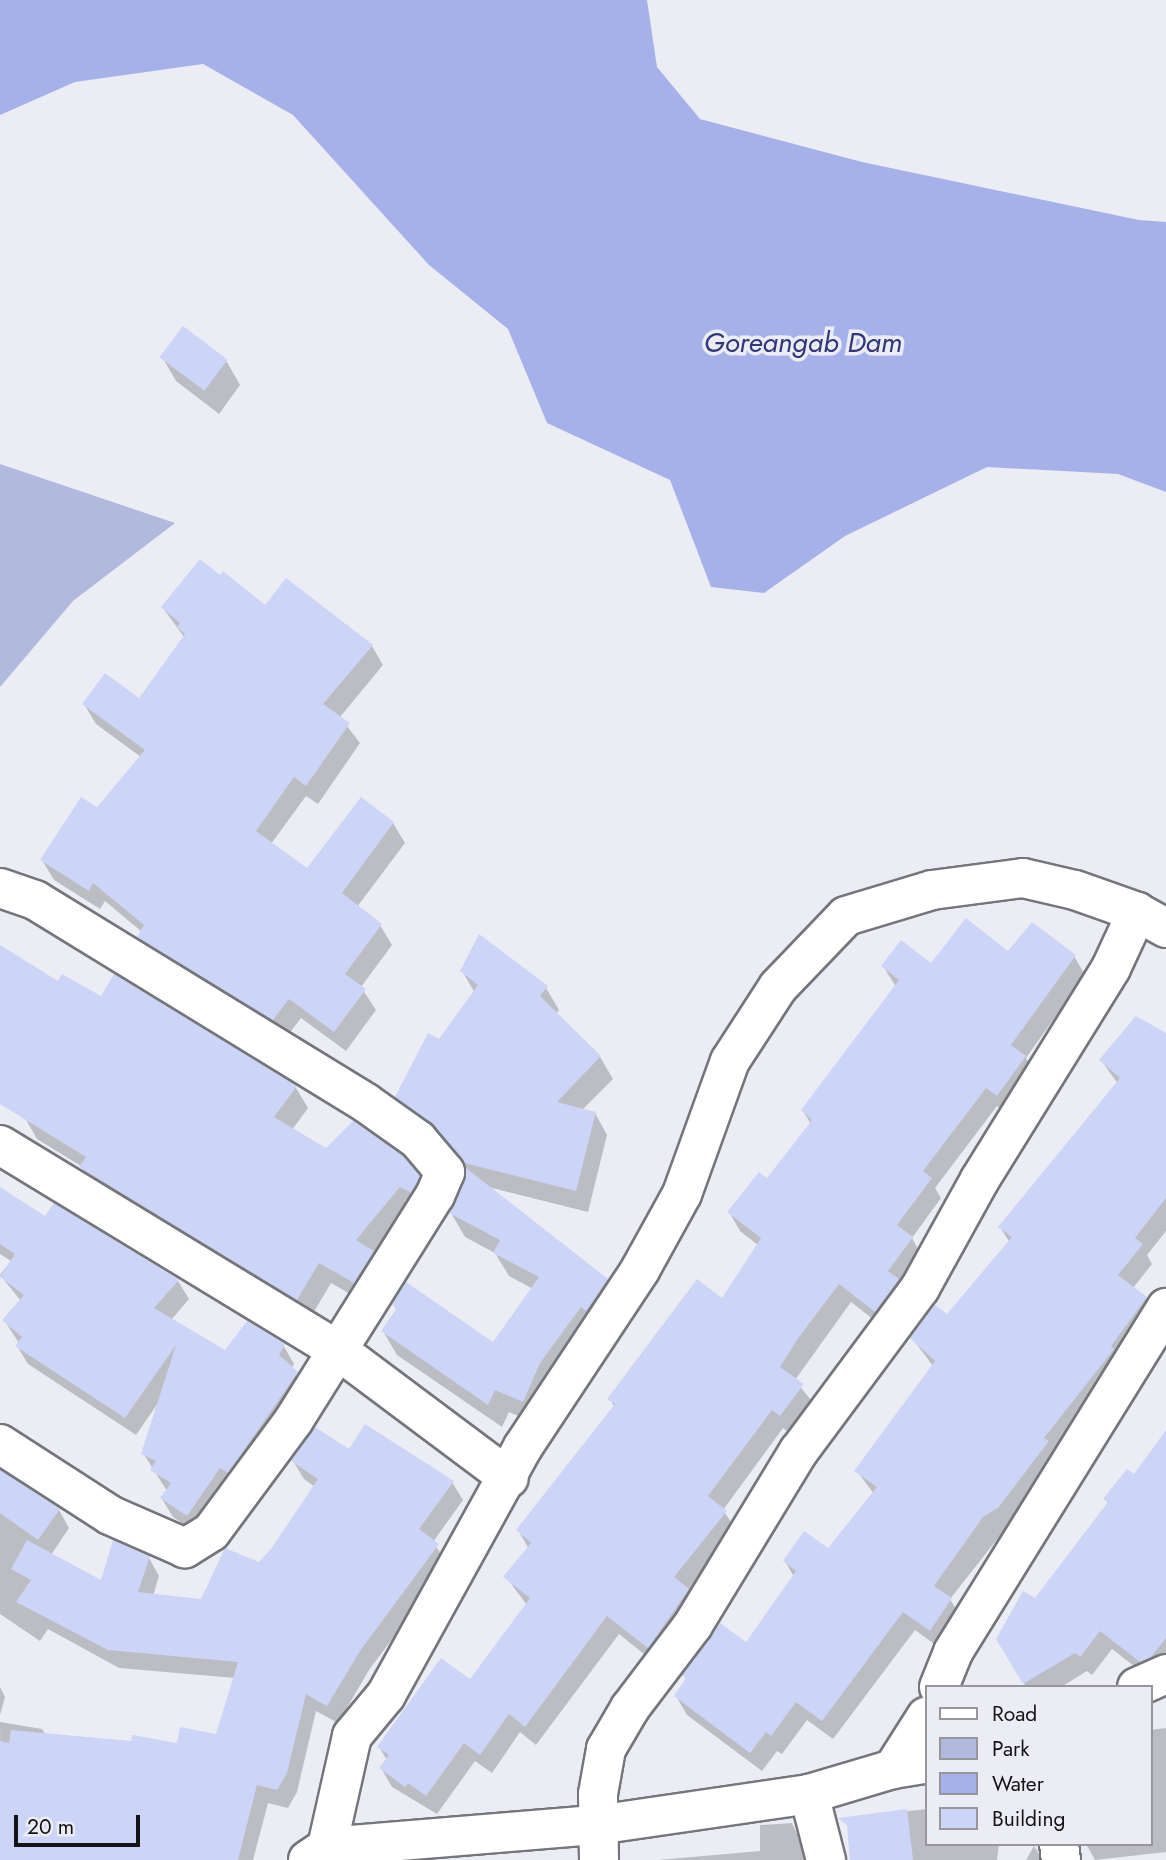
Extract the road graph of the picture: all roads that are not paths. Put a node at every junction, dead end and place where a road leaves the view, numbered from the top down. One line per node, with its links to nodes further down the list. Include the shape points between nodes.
1 (0, 888): 5 (lane, via 36,900 366,1103 433,1155 445,1172 435,1195)
2 (1152, 920): 7 (lane, via 1023,878 932,890 846,916 778,987 730,1061 682,1194 592,1348 523,1447); 14 (lane, via 1074,1021 1034,1098 979,1181 920,1288 845,1384 693,1625 630,1708 606,1749)
3 (0, 1145): 5 (lane)
4 (1166, 1308): 9 (lane, via 953,1652)
5 (339, 1351): 6 (lane, via 254,1477 211,1532 185,1548 110,1515); 7 (lane)
6 (0, 1444)
7 (509, 1478): 15 (lane, via 386,1695 352,1736)
8 (1166, 1674): 10 (lane)
9 (940, 1685)
10 (1141, 1685)
11 (925, 1720): 12 (lane)
12 (909, 1766): 13 (lane)
13 (809, 1794): 14 (lane); 16 (lane)
14 (598, 1842): 15 (lane)
15 (317, 1853)
16 (826, 1860)

